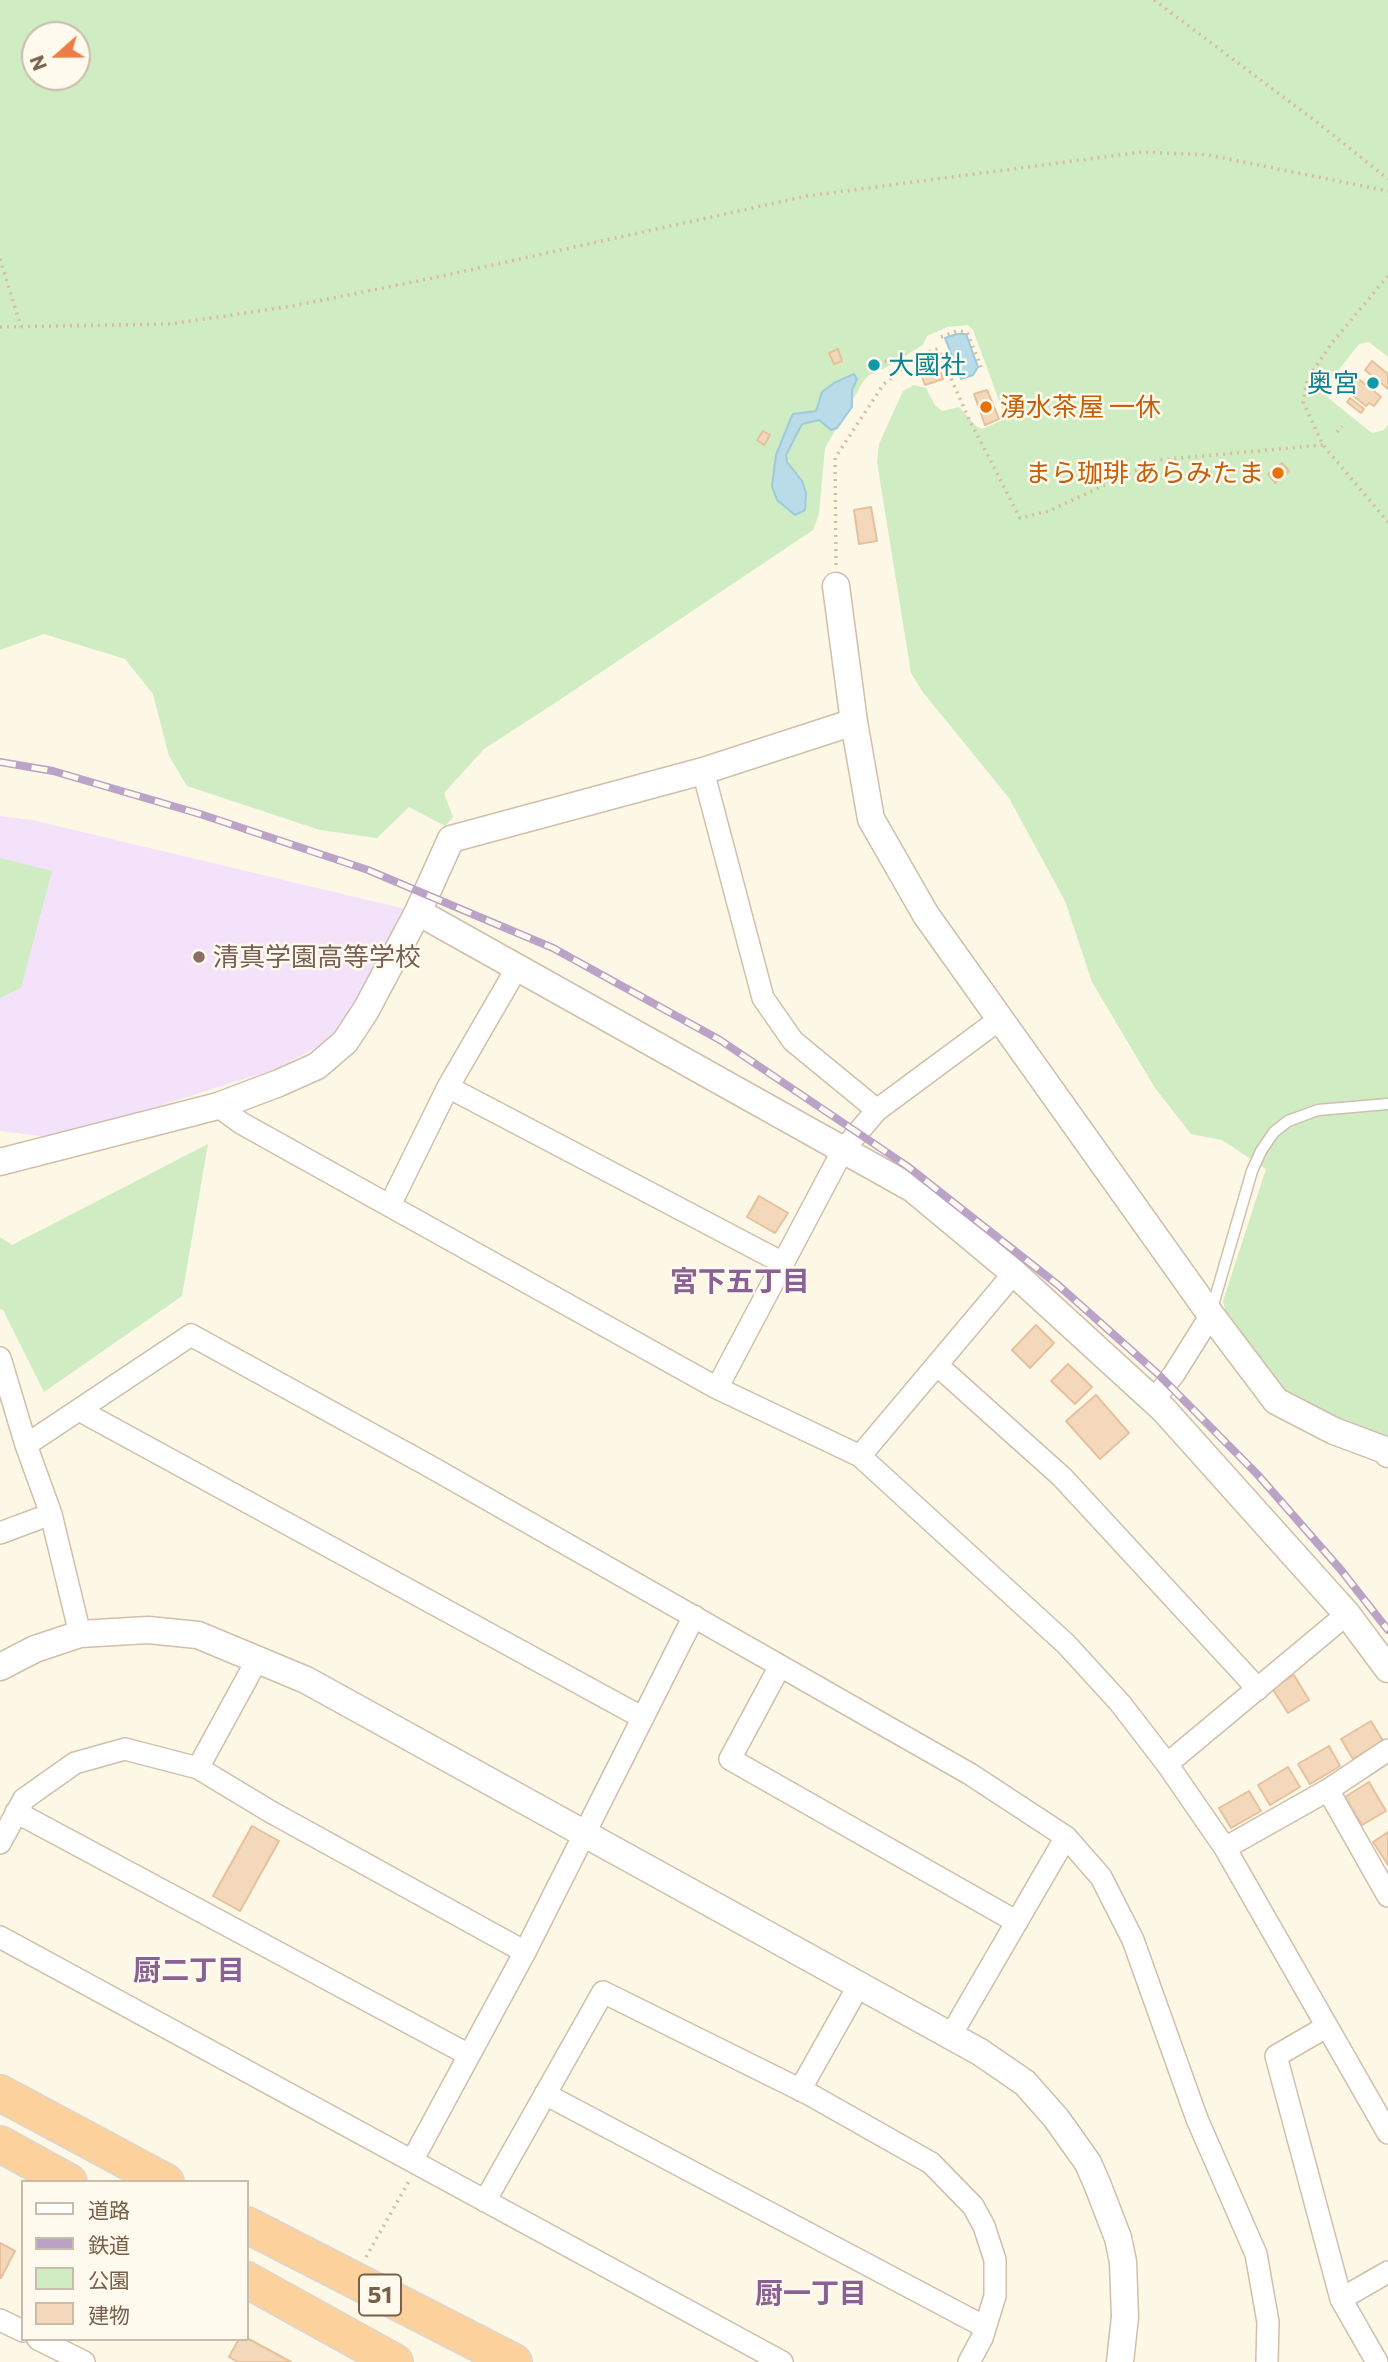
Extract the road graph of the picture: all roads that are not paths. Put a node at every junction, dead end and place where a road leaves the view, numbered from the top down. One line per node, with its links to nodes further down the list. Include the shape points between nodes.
1 (836, 586): 2 (street)
2 (854, 722): 3 (street); 6 (street, via 871,819 926,915)
3 (703, 771): 4 (street, via 451,839); 10 (street, via 763,998 793,1041)
4 (418, 912): 5 (street); 9 (street, via 345,1042 317,1066)
5 (518, 967): 7 (street); 11 (street)
6 (1000, 1019): 10 (street); 16 (street)
7 (448, 1087): 13 (street); 14 (street)
8 (1388, 1104): 16 (lane, via 1318,1110 1288,1121 1274,1132 1252,1171)
9 (218, 1105): 12 (street); 13 (street, via 241,1124)
10 (877, 1110): 11 (street)
11 (843, 1150): 14 (street); 15 (street, via 913,1189)
12 (0, 1162)
13 (390, 1205): 19 (street)
14 (783, 1263): 19 (street)
15 (1014, 1273): 18 (street); 20 (street)
16 (1211, 1315): 20 (street); 23 (street, via 1276,1402)
17 (0, 1358): 22 (street)
18 (937, 1365): 24 (street); 34 (street, via 1062,1477)
19 (717, 1388): 24 (street)
20 (1153, 1401): 27 (street)
21 (79, 1410): 22 (street); 28 (street, via 191,1335); 35 (street)
22 (26, 1445): 25 (street)
23 (1388, 1454)
24 (860, 1456): 37 (street, via 1066,1644)
25 (51, 1514): 26 (street); 29 (street)
26 (0, 1533)
27 (1347, 1614): 33 (street); 34 (street)
28 (694, 1616): 31 (street); 35 (street)
29 (80, 1634): 30 (street, via 149,1630 198,1635); 32 (street)
30 (257, 1660): 38 (street); 41 (street, via 306,1680)
31 (780, 1665): 42 (street, via 970,1774); 46 (street, via 730,1759)
32 (0, 1667)
33 (1388, 1669)
34 (1258, 1689): 37 (street)
35 (643, 1718): 41 (street)
36 (1388, 1750): 39 (street)
37 (1167, 1764): 44 (street)
38 (198, 1768): 40 (street, via 125,1749 75,1763 24,1799); 48 (street)
39 (1328, 1790): 44 (street); 45 (street)
40 (16, 1812): 43 (street); 52 (street)
41 (584, 1834): 48 (street); 49 (street)
42 (1066, 1837): 46 (street); 78 (street, via 1101,1877 1133,1940 1197,2119 1256,2254 1268,2322)
43 (0, 1843)
44 (1225, 1848): 50 (street)
45 (1388, 1896)
46 (1017, 1922): 51 (street)
47 (0, 1937): 58 (street)
48 (525, 1952): 52 (street)
49 (859, 1984): 51 (street); 53 (street)
50 (1326, 2027): 56 (street); 66 (street, via 1276,2056)
51 (951, 2035): 77 (street, via 1024,2084 1056,2118 1087,2163 1109,2211 1122,2262 1125,2317)
52 (469, 2055): 58 (street)
53 (800, 2090): 55 (street, via 603,1992); 68 (street, via 931,2163 973,2206 995,2260 995,2295)
54 (0, 2093): 60 (highway)
55 (545, 2094): 61 (street); 68 (street)
56 (1388, 2133)
57 (0, 2144): 59 (highway)
58 (415, 2162): 61 (street)
59 (65, 2180)
60 (162, 2180)
61 (485, 2200): 75 (street)
62 (248, 2226): 74 (highway, 51)
63 (248, 2226): 73 (highway, 51)
64 (1388, 2272): 66 (street)
65 (248, 2281): 71 (highway, 51)
66 (1341, 2299): 79 (street)
67 (0, 2320): 69 (street)
68 (985, 2327): 76 (street)
69 (21, 2330)
70 (42, 2341): 72 (street)
71 (390, 2360)
72 (84, 2362)
73 (479, 2362)
74 (514, 2362)
75 (782, 2362)
76 (969, 2362)
77 (1120, 2362)
78 (1267, 2362)
79 (1377, 2362)

